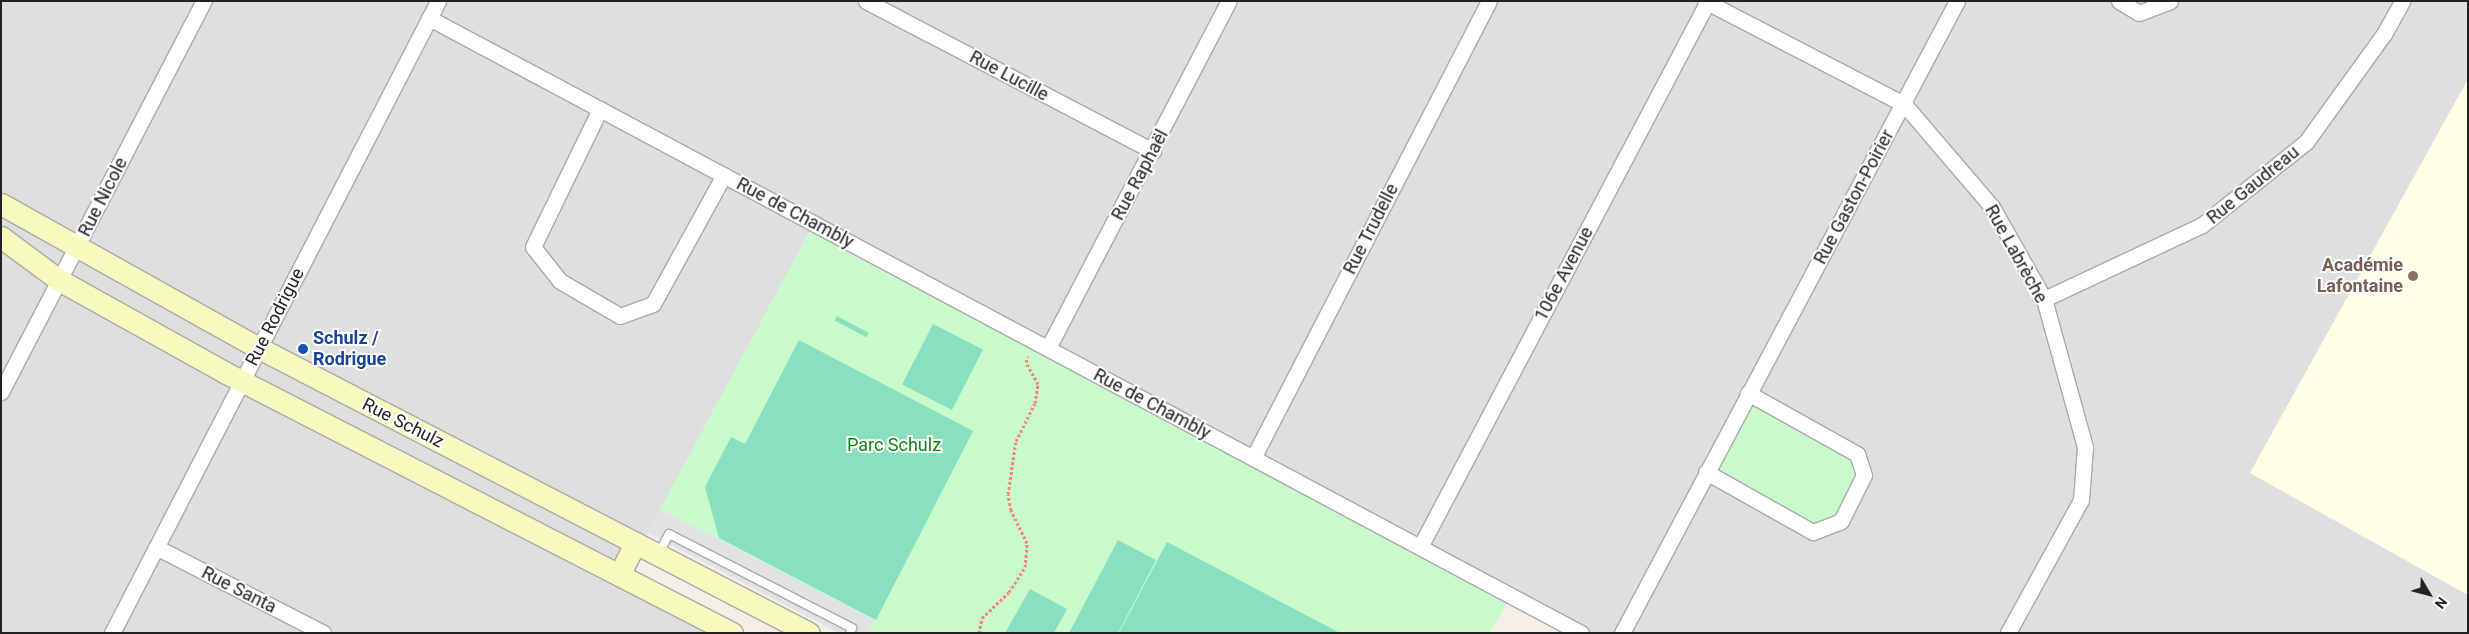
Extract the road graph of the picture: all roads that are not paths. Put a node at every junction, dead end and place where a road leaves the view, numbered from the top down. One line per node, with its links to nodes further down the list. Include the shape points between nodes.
1 (204, 1): 18 (street, Rue Nicole)
2 (438, 1): 11 (street, Rue Rodrigue)
3 (866, 1): 14 (street, Rue Lucille)
4 (1229, 1): 14 (street, Rue Raphaël)
5 (1489, 1): 26 (street, Rue Trudelle)
6 (1957, 1): 12 (street, Rue Gaston-Poirier)
7 (2119, 1): 8 (street, via 2139,13)
8 (2170, 1)
9 (2402, 1): 20 (street, Rue Gaudreau, via 2384,34 2306,142 2202,225)
10 (1707, 2): 12 (street, Rue Labrèche); 30 (street, 106e Avenue)
11 (429, 18): 13 (street, Rue de Chambly); 21 (street, Rue Rodrigue)
12 (1904, 104): 20 (street, Rue Labrèche, via 1992,207); 25 (street, Rue Gaston-Poirier)
13 (600, 109): 15 (street, Rue de Chambly); 15 (street, Rue de Chambly, via 533,247 560,281 620,316 653,304)
14 (1153, 151): 22 (street, Rue Raphaël)
15 (724, 175): 22 (street, Rue de Chambly)
16 (1, 204): 18 (street, Rue Schulz)
17 (1, 237): 19 (street, Rue Schulz)
18 (77, 247): 19 (street, Rue Nicole); 21 (street, Rue Schulz)
19 (59, 280): 23 (street, Rue Schulz); 24 (street, Rue Nicole)
20 (2044, 299): 40 (street, Rue Labrèche, via 2085,447 2081,500)
21 (259, 348): 23 (street, Rue Rodrigue); 28 (street, Rue Schulz)
22 (1048, 348): 26 (street, Rue de Chambly)
23 (242, 381): 29 (street, Rue Rodrigue); 32 (street, Rue Schulz)
24 (1, 392)
25 (1748, 393): 27 (street, Rue Gaston-Poirier); 27 (street, via 1858,454 1864,475 1840,520 1813,532)
26 (1253, 458): 30 (street, Rue de Chambly)
27 (1706, 472): 39 (street, Rue Gaston-Poirier)
28 (635, 543): 31 (street, Rue Schulz); 32 (street)
29 (156, 547): 33 (street, Rue Rodrigue); 34 (street, Rue Santa)
30 (1420, 547): 38 (street, Rue de Chambly)
31 (658, 555): 36 (street, Rue Schulz); 37 (lane, via 669,534 852,628)
32 (619, 575): 35 (street, Rue Schulz)
33 (112, 633)
34 (323, 633)
35 (732, 633)
36 (809, 633)
37 (850, 633)
38 (1581, 633)
39 (1622, 633)
40 (2008, 633)

